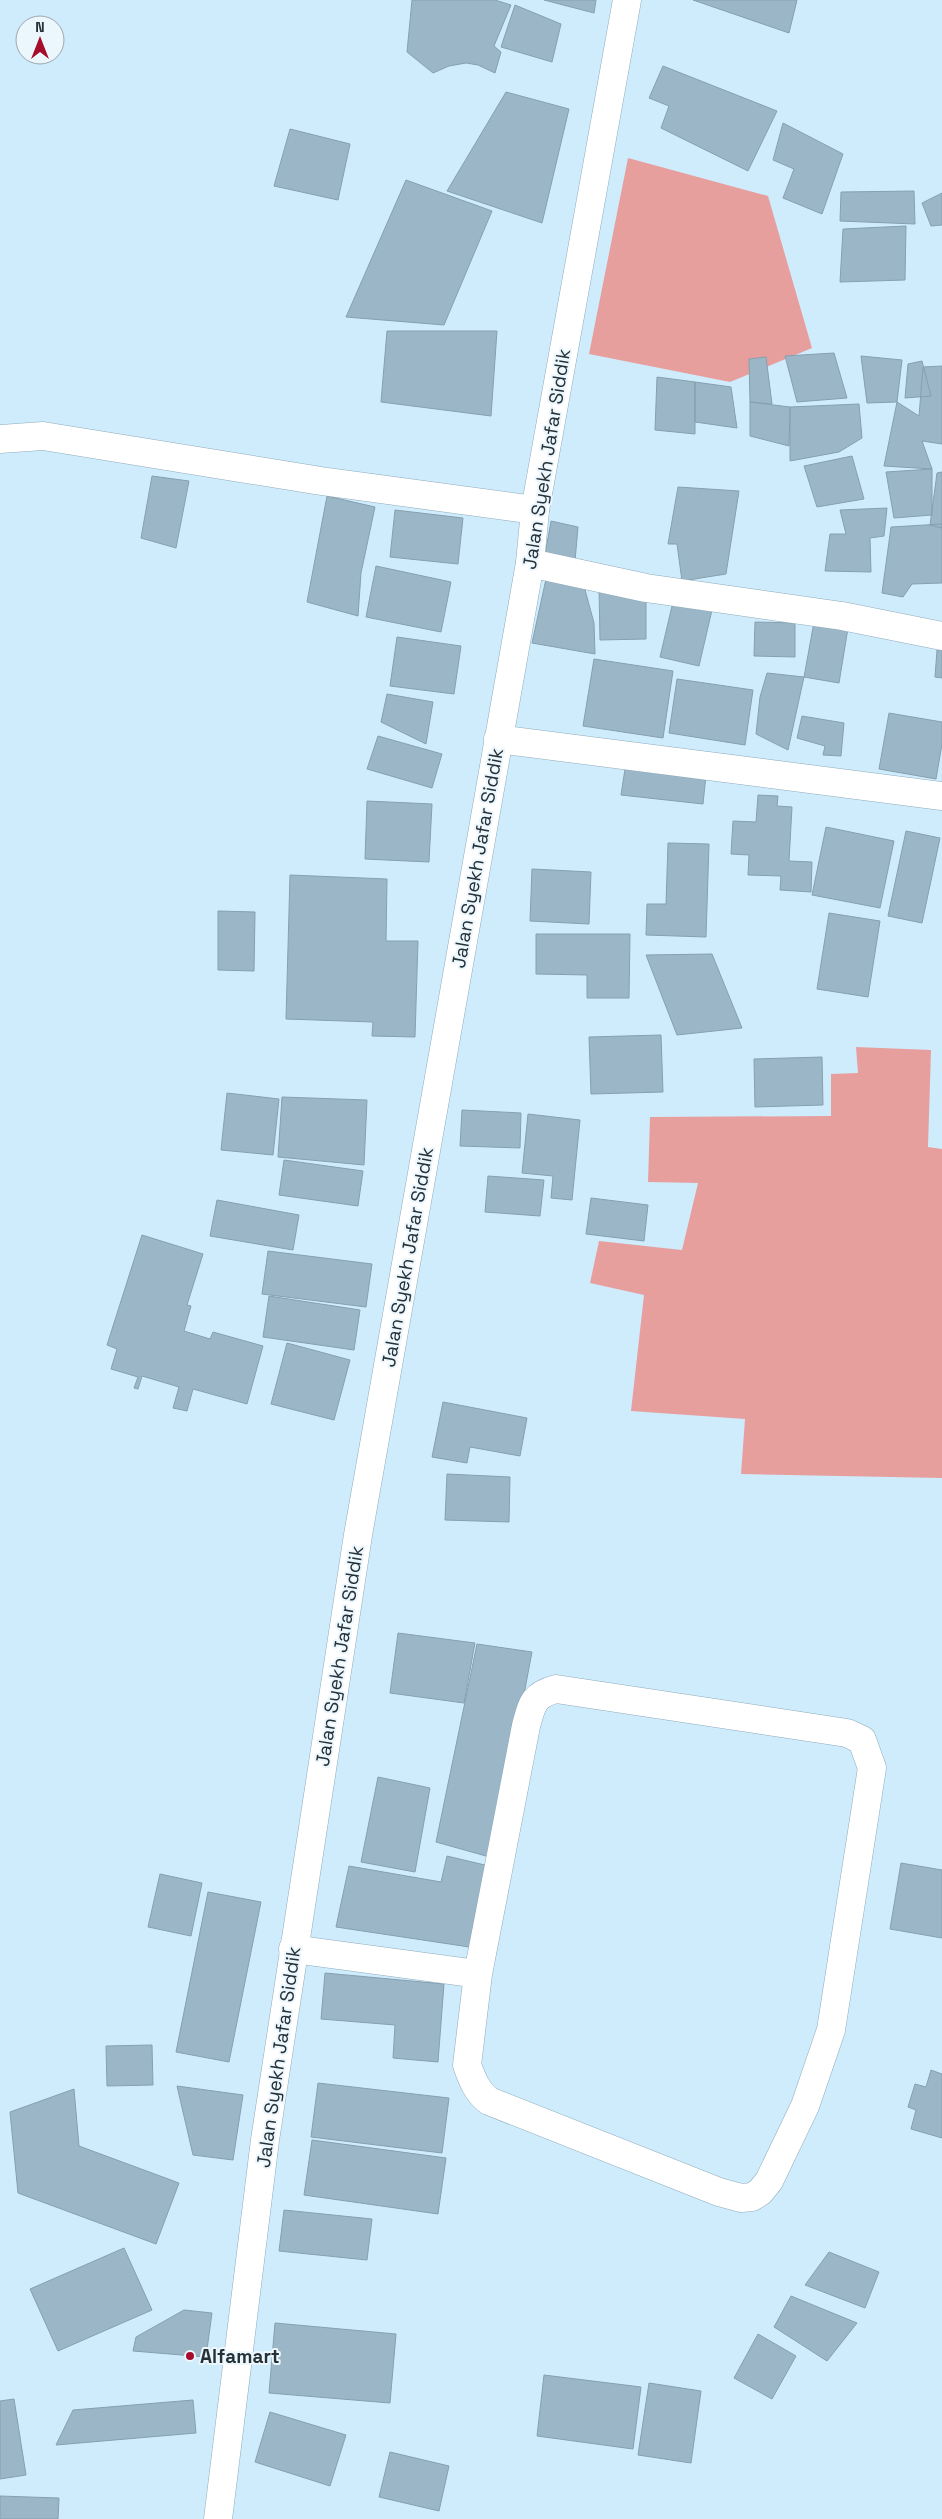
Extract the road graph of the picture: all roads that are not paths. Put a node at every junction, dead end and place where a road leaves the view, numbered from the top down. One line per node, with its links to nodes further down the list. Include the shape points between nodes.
1 (627, 0): 3 (street, Jalan Syekh Jafar Siddik)
2 (0, 438): 3 (street, via 43,436 321,481)
3 (535, 510): 4 (street, Jalan Syekh Jafar Siddik)
4 (530, 563): 5 (street, via 646,588 842,616); 6 (street, Jalan Syekh Jafar Siddik)
5 (942, 636)
6 (498, 739): 7 (street); 8 (street, Jalan Syekh Jafar Siddik, via 359,1525)
7 (942, 796)
8 (293, 1949): 9 (street); 10 (street, Jalan Syekh Jafar Siddik, via 265,2140)
9 (478, 1974): 9 (street, via 467,2065 480,2094 489,2101 719,2192 741,2198 752,2197 769,2181 805,2106 831,2030 872,1768 862,1740 847,1733 556,1689 541,1693 532,1704 526,1726)
10 (218, 2519)

